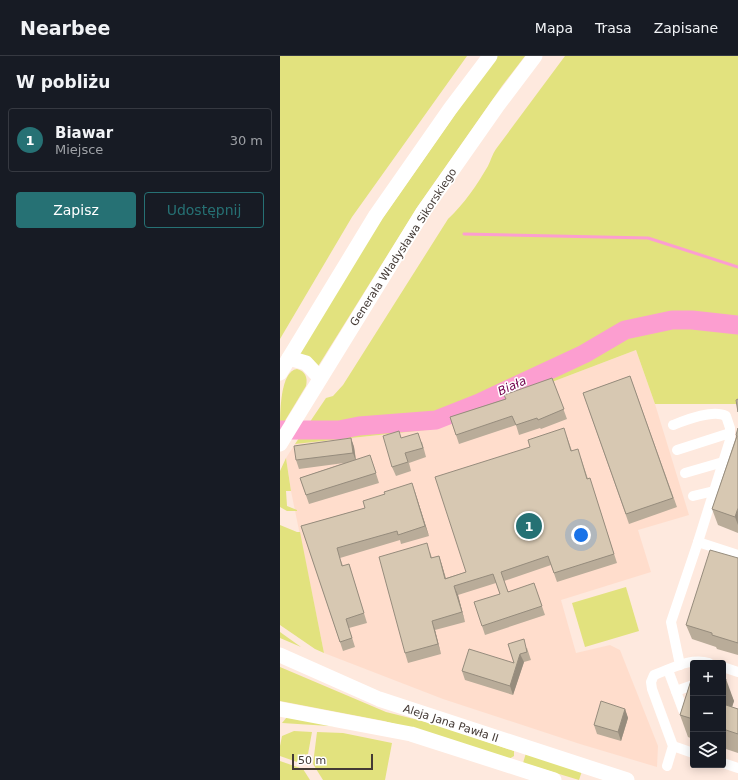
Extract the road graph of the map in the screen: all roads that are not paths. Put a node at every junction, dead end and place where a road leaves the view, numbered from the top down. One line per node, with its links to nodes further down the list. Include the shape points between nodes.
1 (490, 56): 3 (main road, via 376,215)
2 (535, 56): 5 (main road, Generała Władysława Sikorskiego, via 423,212)
3 (289, 358): 4 (main road); 5 (main road, via 306,363)
4 (280, 373)
5 (320, 378): 8 (main road, Generała Władysława Sikorskiego)
6 (673, 425): 7 (street, via 719,413 726,416)
7 (730, 433): 9 (street); 10 (street)
8 (280, 444)
9 (677, 450)
10 (723, 462): 11 (street); 12 (street)
11 (685, 473)
12 (714, 491): 13 (street); 14 (street)
13 (693, 496)
14 (698, 542): 15 (street); 18 (street, via 670,622)
15 (738, 555)
16 (280, 655): 32 (main road, Aleja Jana Pawła II, via 379,699)
17 (690, 663): 18 (street)
18 (680, 665): 20 (street)
19 (726, 668): 21 (street)
20 (668, 670): 23 (street); 26 (street, via 654,675 651,682)
21 (738, 672)
22 (690, 686): 23 (street)
23 (676, 691): 25 (street)
24 (280, 709): 31 (main road, Aleja Jana Pawła II, via 411,734)
25 (683, 710)
26 (673, 746): 27 (street); 29 (street)
27 (690, 752)
28 (726, 764): 30 (street)
29 (667, 766)
30 (738, 768)
31 (554, 780)
32 (627, 780)

